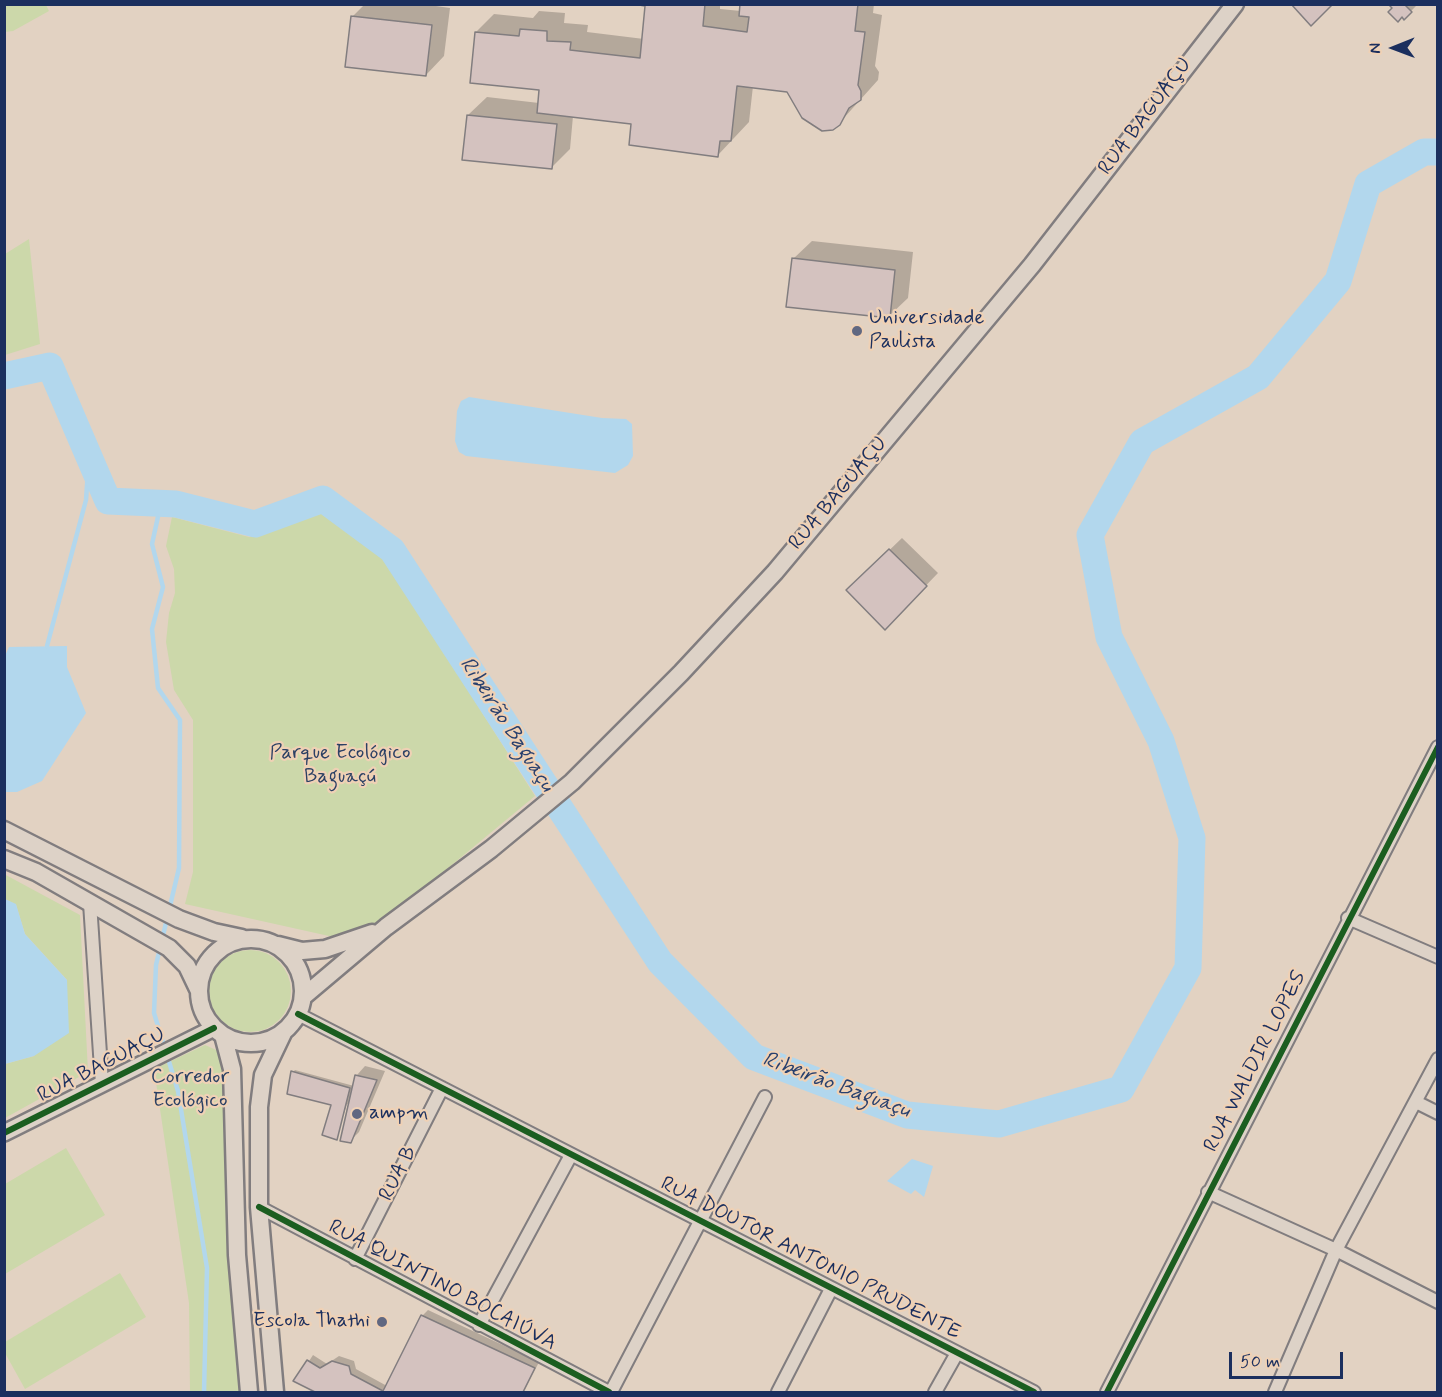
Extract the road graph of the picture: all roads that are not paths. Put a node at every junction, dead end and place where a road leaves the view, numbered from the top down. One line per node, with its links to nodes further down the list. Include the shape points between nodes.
1 (1215, 4): 3 (main road)
2 (1235, 4): 3 (main road, RUA BAGUAÇU)
3 (1214, 28): 9 (main road, RUA BAGUAÇU, via 1032,265 775,572 681,674 572,782 491,849)
4 (1437, 747): 8 (street, RUA WALDIR LOPES)
5 (4, 830): 10 (main road, via 179,919)
6 (4, 860): 7 (main road, via 36,872)
7 (90, 903): 13 (main road, via 169,948 187,966); 19 (street)
8 (1348, 918): 12 (street); 26 (street, RUA WALDIR LOPES)
9 (386, 927): 11 (main road, via 325,949 302,951); 14 (main road)
10 (243, 939): 11 (main road, via 260,939); 13 (main road, via 226,944 212,956 202,971)
11 (276, 945): 14 (main road, via 289,954 297,967)
12 (1437, 957)
13 (198, 989): 17 (main road, via 202,1010)
14 (303, 997): 15 (main road)
15 (298, 1014): 16 (main road); 20 (street, RUA DOUTOR ANTONIO PRUDENTE)
16 (285, 1031): 17 (main road, via 255,1043 238,1042); 27 (main road, via 263,1076 259,1107)
17 (218, 1032): 19 (street, RUA BAGUAÇU, via 188,1041); 35 (main road, via 232,1069 237,1255)
18 (1437, 1059): 22 (street)
19 (102, 1084): 24 (street, RUA BAGUAÇU)
20 (442, 1088): 25 (street, RUA DOUTOR ANTONIO PRUDENTE); 30 (street, RUA B)
21 (765, 1097): 28 (street)
22 (1416, 1102): 23 (street); 29 (street)
23 (1437, 1113)
24 (4, 1133)
25 (571, 1155): 28 (street, RUA DOUTOR ANTONIO PRUDENTE); 33 (street)
26 (1208, 1192): 29 (street); 41 (street, RUA WALDIR LOPES)
27 (259, 1207): 30 (street, RUA QUINTINO BOCAIÚVA); 36 (main road)
28 (700, 1222): 31 (street, RUA DOUTOR ANTONIO PRUDENTE); 37 (street)
29 (1336, 1250): 32 (street); 42 (street)
30 (355, 1259): 33 (street, RUA QUINTINO BOCAIÚVA)
31 (831, 1289): 34 (street, RUA DOUTOR ANTONIO PRUDENTE); 38 (street)
32 (1437, 1302)
33 (479, 1325): 37 (street, RUA QUINTINO BOCAIÚVA)
34 (957, 1353): 39 (street); 40 (street, RUA DOUTOR ANTONIO PRUDENTE)
35 (249, 1392)
36 (275, 1392)
37 (610, 1392)
38 (778, 1392)
39 (935, 1392)
40 (1034, 1392)
41 (1107, 1392)
42 (1276, 1392)

